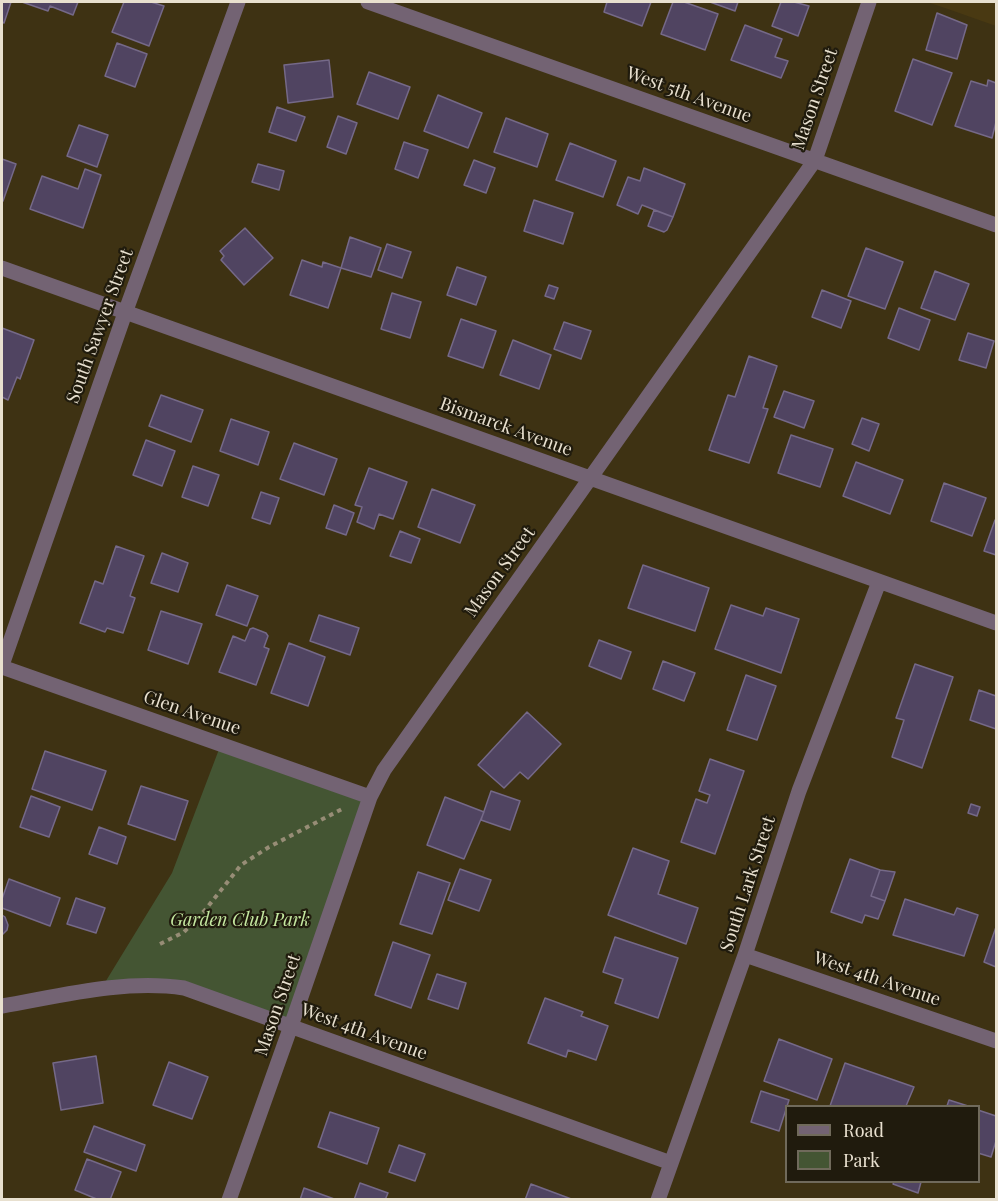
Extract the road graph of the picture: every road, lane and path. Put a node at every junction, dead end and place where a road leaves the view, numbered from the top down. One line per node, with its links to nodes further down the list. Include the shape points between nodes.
1 (238, 2): 7 (street, South Sawyer Street)
2 (368, 2): 4 (street, West 5th Avenue)
3 (868, 2): 4 (street, Mason Street)
4 (815, 160): 5 (street, West 5th Avenue); 8 (street, Mason Street)
5 (996, 225)
6 (2, 268): 7 (street, Bismarck Avenue)
7 (125, 313): 8 (street, Bismarck Avenue); 11 (street, South Sawyer Street)
8 (592, 478): 9 (street, Bismarck Avenue); 12 (street, Mason Street, via 384,770)
9 (879, 582): 10 (street, Bismarck Avenue); 14 (street, South Lark Street, via 799,791)
10 (996, 623)
11 (2, 666): 12 (street, Glen Avenue)
12 (370, 796): 13 (path, via 269,846 242,865 184,932); 16 (street, Mason Street)
13 (160, 944)
14 (745, 955): 17 (street, West 4th Avenue); 18 (street, South Lark Street)
15 (2, 1006): 16 (street, West 4th Avenue, via 101,989 164,985 184,988)
16 (291, 1026): 18 (street, West 4th Avenue); 19 (street, Mason Street)
17 (996, 1041)
18 (671, 1163): 20 (street, South Lark Street)
19 (229, 1200)
20 (658, 1200)

